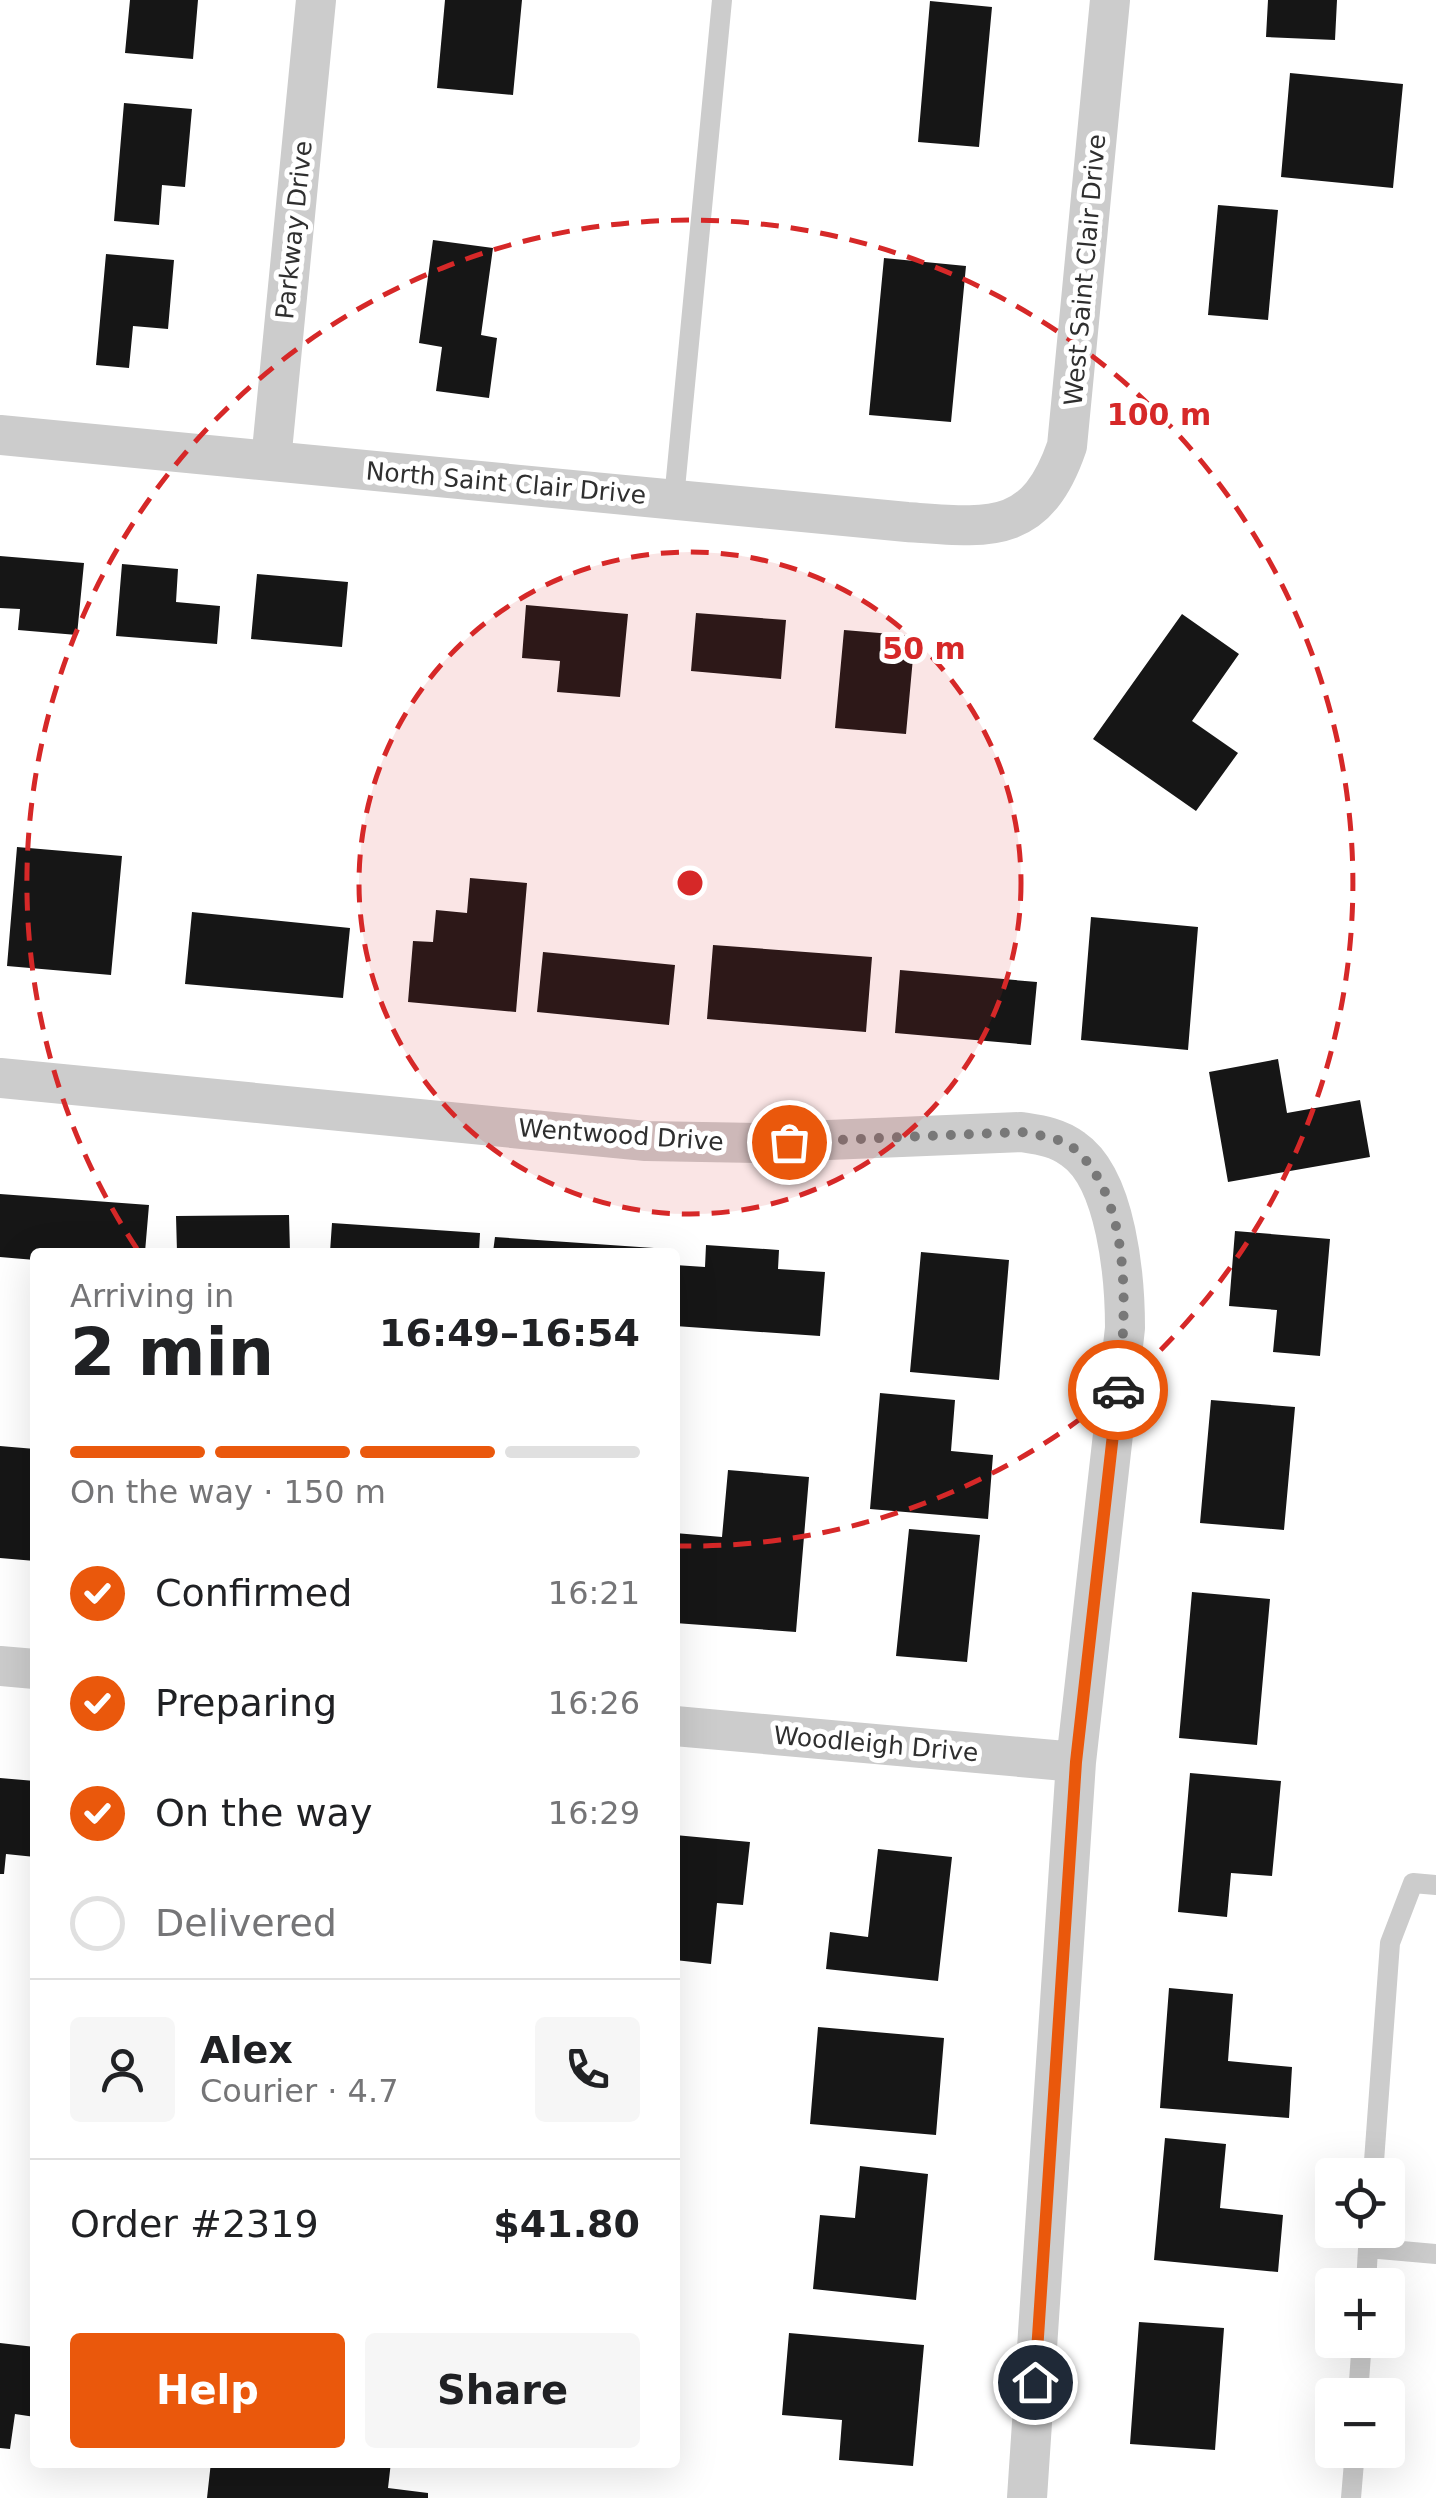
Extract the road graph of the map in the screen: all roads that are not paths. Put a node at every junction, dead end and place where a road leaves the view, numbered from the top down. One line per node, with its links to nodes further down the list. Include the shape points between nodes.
1 (316, 0): 5 (street, Parkway Drive)
2 (722, 0): 6 (lane)
3 (1110, 0): 7 (street, West Saint Clair Drive, via 1066,446 1040,502)
4 (0, 435): 5 (street, North Saint Clair Drive)
5 (271, 461): 6 (street, North Saint Clair Drive)
6 (674, 499): 7 (street, North Saint Clair Drive, via 952,525)
7 (1012, 518)
8 (0, 1078): 12 (street, Wentwood Drive, via 646,1141 758,1144 1021,1132 1056,1138 1095,1175 1125,1280)
9 (0, 1666): 10 (street)
10 (30, 1669)
11 (680, 1726): 12 (street, Woodleigh Drive)
12 (1076, 1762): 18 (street, Wentwood Drive)
13 (1436, 1885): 14 (lane, via 1413,1884 1390,1942)
14 (1374, 2158)
15 (1405, 2247): 16 (lane)
16 (1436, 2254)
17 (1353, 2468): 19 (lane)
18 (1027, 2498)
19 (1351, 2498)

